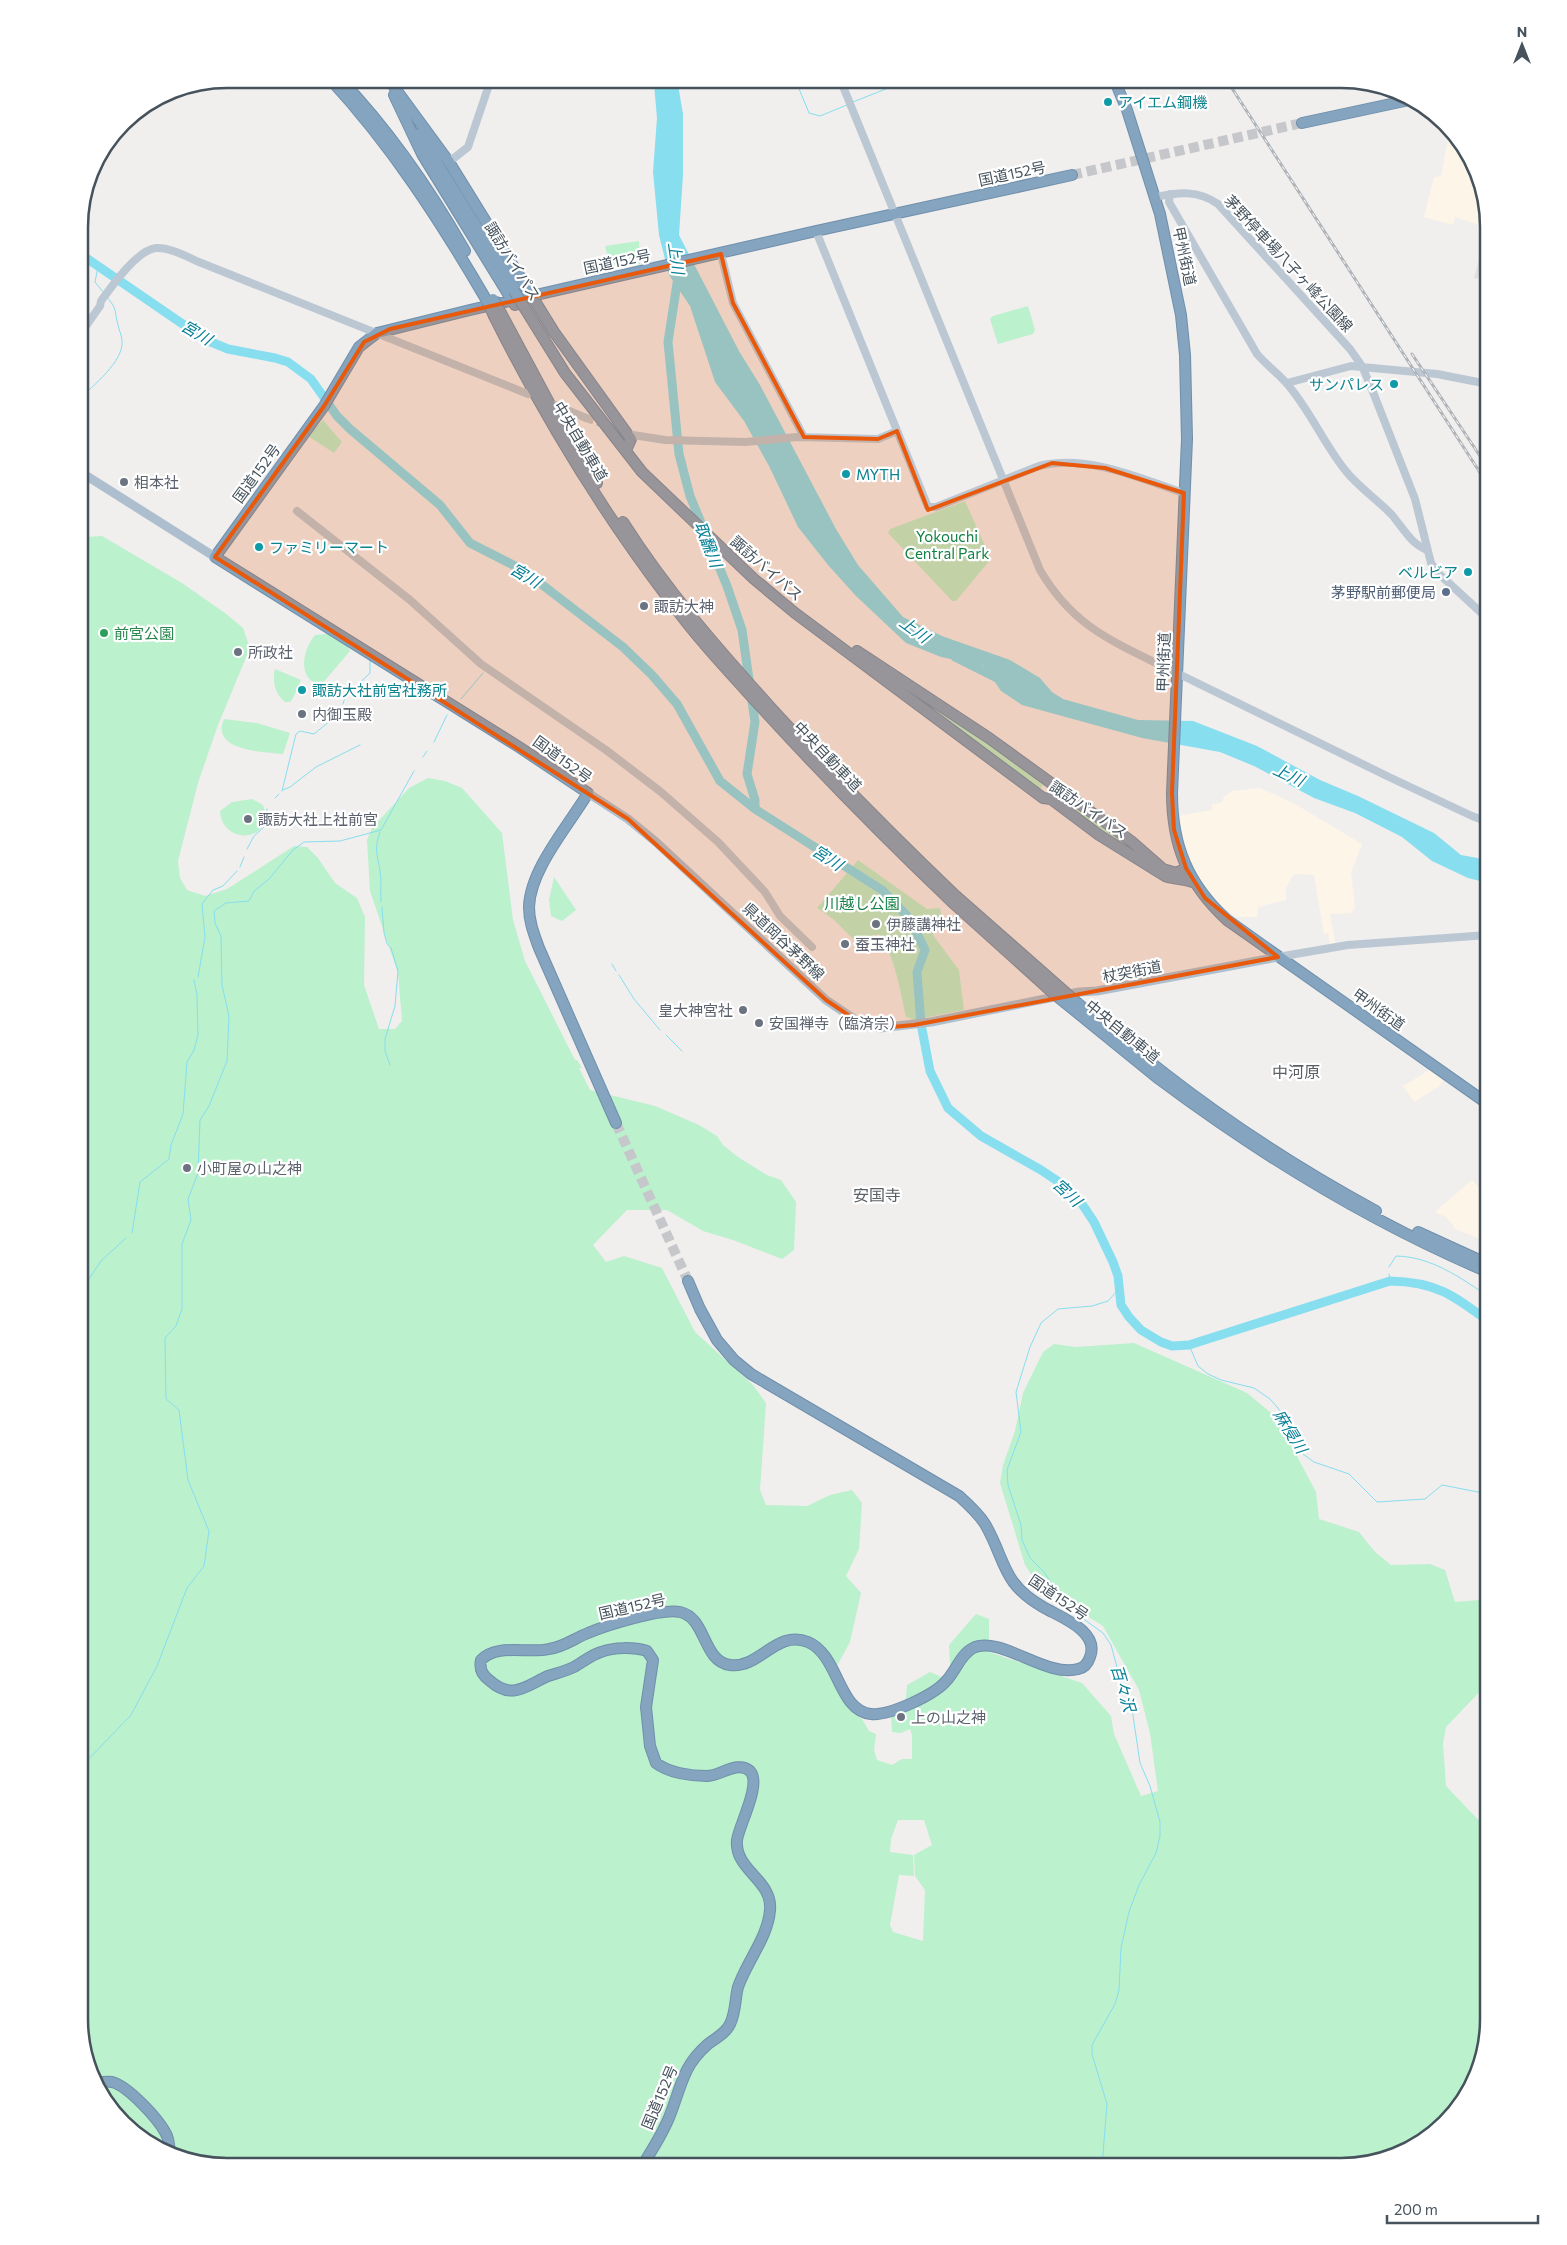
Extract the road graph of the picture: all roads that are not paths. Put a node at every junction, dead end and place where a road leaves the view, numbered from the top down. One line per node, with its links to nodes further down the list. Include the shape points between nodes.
1 (338, 88): 20 (highway, 中央自動車道, via 375,130 412,180)
2 (348, 88): 20 (highway, 中央自動車道, via 418,176)
3 (391, 88): 18 (highway, 諏訪バイパス)
4 (393, 88): 18 (highway, 諏訪バイパス)
5 (395, 88): 11 (highway)
6 (488, 88): 11 (street, via 468,147)
7 (844, 88): 15 (street)
8 (1118, 88): 14 (highway, 甲州街道)
9 (1401, 102): 10 (highway)
10 (1302, 123)
11 (449, 162): 19 (highway)
12 (1072, 175): 15 (highway, 国道152号)
13 (1170, 194): 14 (street, 茅野停車場八子ヶ峰公園線); 24 (street, 茅野停車場八子ヶ峰公園線, via 1199,194 1218,204); 26 (street, via 1169,202 1245,337 1263,362)
14 (1156, 197): 38 (highway, 甲州街道, via 1171,258 1185,355)
15 (894, 214): 16 (highway, 国道152号); 36 (street)
16 (816, 231): 17 (highway, 国道152号); 30 (street)
17 (718, 255): 19 (highway, 国道152号); 32 (street, via 733,304)
18 (514, 294): 19 (highway, 国道152号); 21 (highway, 諏訪バイパス, bridge); 23 (highway, 国道152号); 34 (highway, via 593,417 626,459)
19 (532, 296): 33 (highway, via 631,439)
20 (490, 300): 54 (highway, 中央自動車道, bridge, via 582,473 633,551 708,642 799,743 954,898)
21 (525, 307): 33 (highway, 諏訪バイパス, via 583,392); 34 (highway, 諏訪バイパス, via 566,373)
22 (88, 323): 23 (street, via 107,293 139,256 157,248)
23 (377, 333): 27 (street); 41 (highway, 国道152号, via 359,347 324,406)
24 (1362, 366): 25 (street); 26 (street, via 1347,366); 40 (street, 茅野停車場八子ヶ峰公園線, via 1415,499)
25 (1480, 382)
26 (1287, 384): 40 (street, via 1346,472 1392,514 1416,544)
27 (528, 394)
28 (555, 405): 29 (street)
29 (586, 418)
30 (896, 432): 32 (street, via 878,439); 36 (street, via 928,507 936,507)
31 (633, 435): 32 (street, via 665,440 745,442)
32 (800, 437)
33 (627, 448): 37 (highway, 諏訪バイパス)
34 (642, 472): 37 (highway, 諏訪バイパス)
35 (88, 477): 41 (main road)
36 (1003, 480): 38 (street, via 1039,466 1068,462 1105,468); 44 (street, via 1040,570 1064,605 1089,627)
37 (658, 484): 42 (highway, 諏訪バイパス)
38 (1184, 492): 48 (highway, 甲州街道, via 1173,820)
39 (297, 511): 51 (street, via 410,600 481,664 661,792 718,842 765,892 780,916)
40 (1427, 550): 43 (street, 茅野停車場八子ヶ峰公園線, via 1438,573)
41 (215, 557): 46 (highway, 国道152号, via 519,747)
42 (755, 578): 48 (highway, 諏訪バイパス, via 821,629 989,738 1131,841 1163,869 1176,873); 49 (highway, 諏訪バイパス, via 795,613 1043,798 1051,799 1098,835 1165,876 1174,880 1187,879)
43 (1480, 612)
44 (1170, 670)
45 (1181, 675): 47 (street)
46 (588, 794): 53 (main road, 県道岡谷茅野線, via 628,819 656,842 826,1000 860,1023 876,1027 914,1025); 56 (highway, 国道152号, via 536,877 530,896 530,915 539,948)
47 (1480, 819)
48 (1186, 868): 49 (highway, 甲州街道)
49 (1195, 884): 52 (highway, 甲州街道, via 1228,920)
50 (1480, 936): 52 (street, via 1348,945)
51 (812, 947)
52 (1278, 957): 53 (main road, 杖突街道); 55 (highway, 甲州街道)
53 (991, 1010)
54 (1161, 1076): 57 (highway, 中央自動車道, via 1293,1164 1399,1223); 58 (highway, 中央自動車道, via 1246,1142 1325,1191)
55 (1480, 1098)
56 (616, 1123)
57 (1480, 1260)
58 (1480, 1268)
59 (688, 1281): 62 (highway, 国道152号, via 713,1334 734,1360 751,1374 959,1496 984,1522 1015,1586 1034,1602 1081,1630 1092,1650 1083,1667 1068,1670 981,1645 965,1654 938,1689 894,1709 871,1714 853,1706 826,1657 808,1642 783,1641 754,1660 731,1665 722,1663 714,1657 702,1632 691,1619 679,1612 618,1623 563,1646 499,1651 481,1660 484,1676 498,1687 515,1691 572,1668 602,1651 647,1651 653,1660 646,1707 650,1746 656,1763 669,1770 696,1776 716,1775 735,1767 750,1771 752,1776 754,1782 737,1840 738,1850 742,1861 765,1889 770,1900 769,1916 738,1989 730,2024 691,2064 668,2121)
60 (103, 2083): 61 (highway, via 118,2084 140,2102 161,2126)
61 (169, 2145)
62 (647, 2157)

